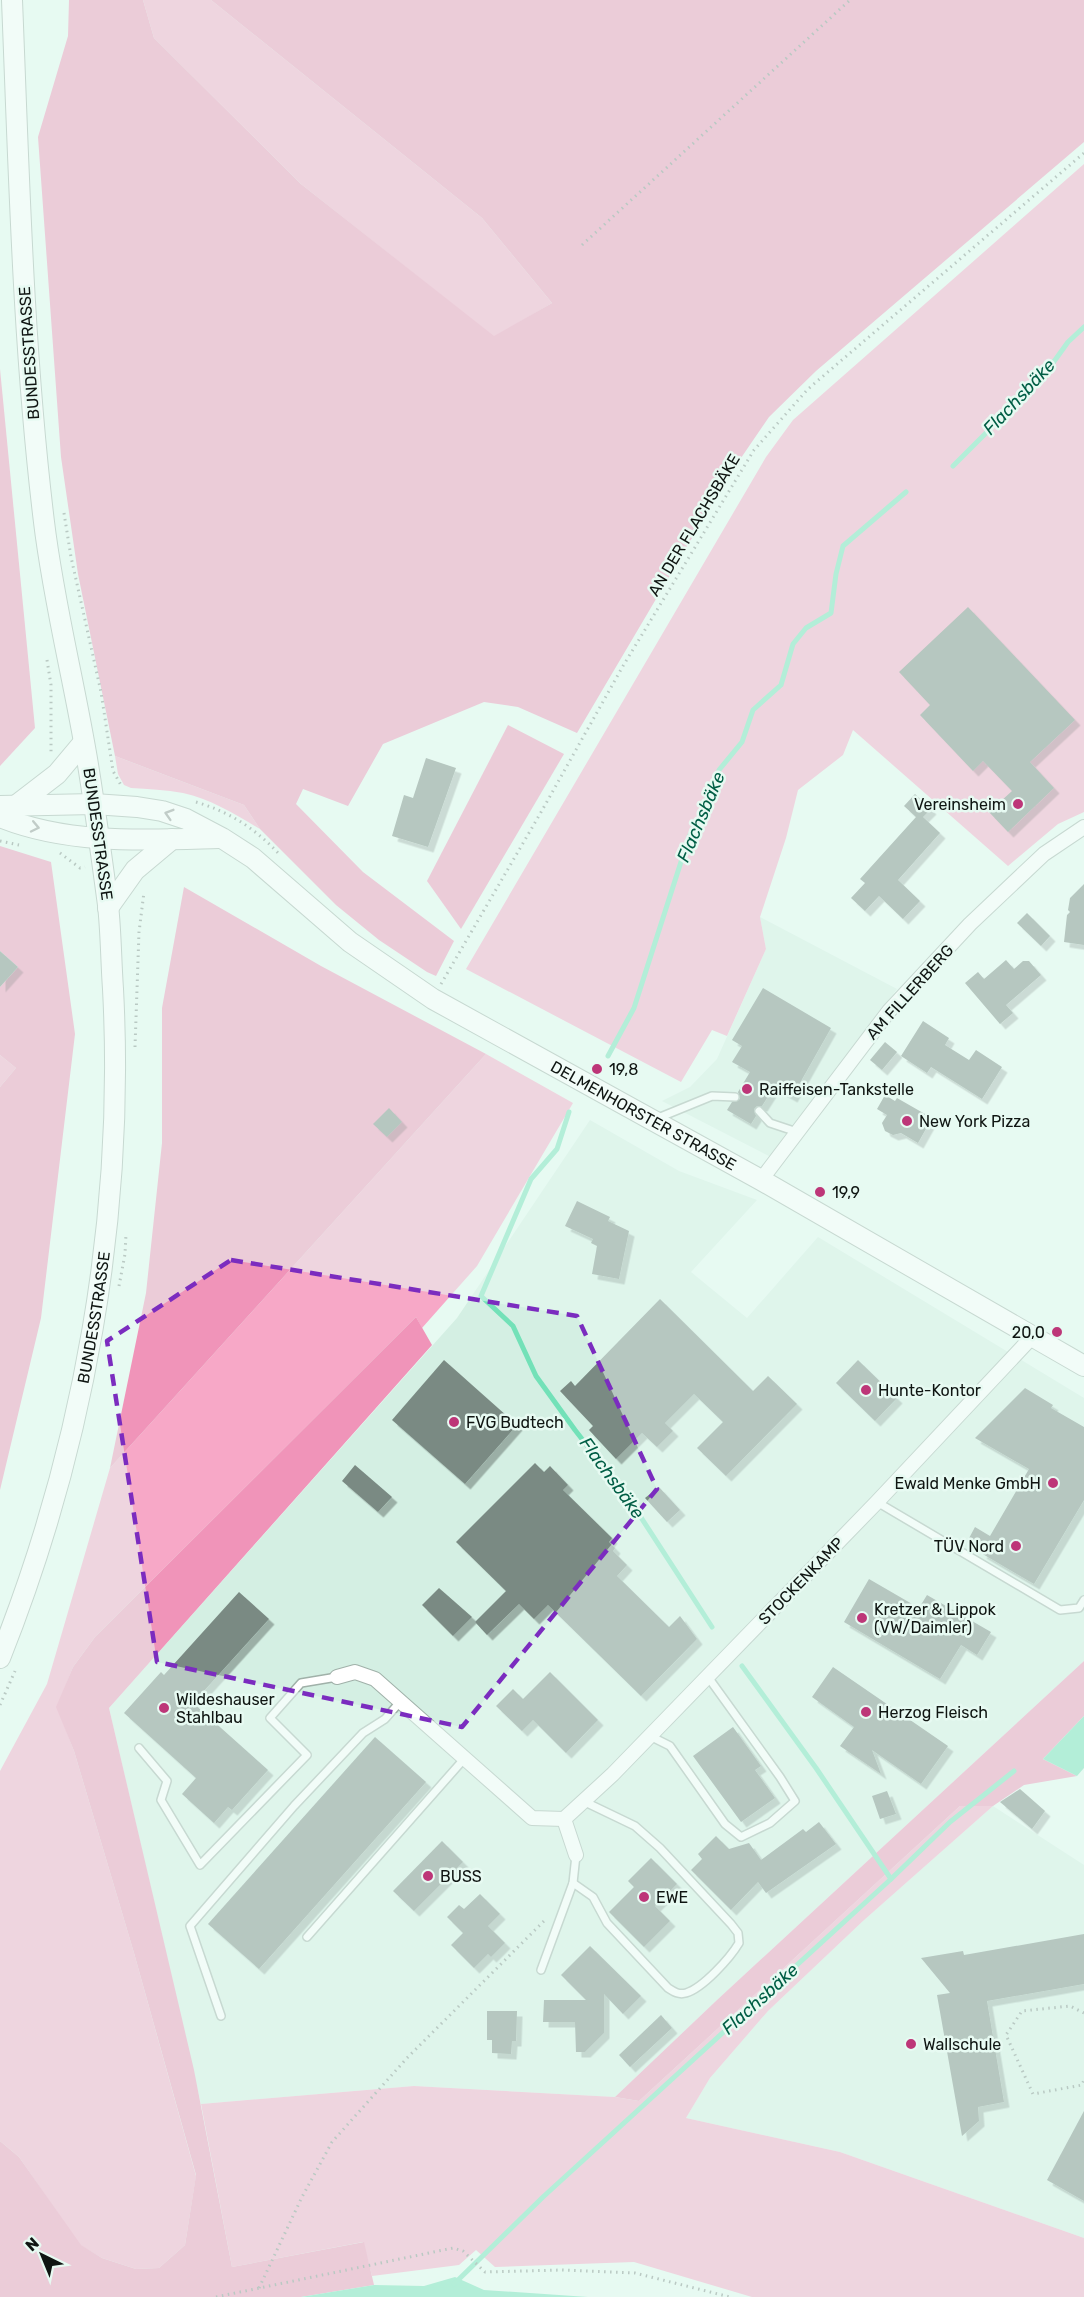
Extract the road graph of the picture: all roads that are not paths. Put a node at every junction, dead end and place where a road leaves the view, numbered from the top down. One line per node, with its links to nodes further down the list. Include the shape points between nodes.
1 (12, 0): 2 (main road, BUNDESSTRASSE, via 31,403 45,527)
2 (83, 743): 3 (main road, BUNDESSTRASSE); 4 (main road, via 57,774)
3 (94, 804): 4 (main road, DELMENHORSTER STRASSE); 7 (main road, BUNDESSTRASSE); 8 (main road, DELMENHORSTER STRASSE, one-way to 3, via 162,811)
4 (9, 805)
5 (0, 817): 7 (main road, one-way to 7, via 16,824)
6 (1084, 827): 14 (street, AM FILLERBERG, via 1044,854 889,1011)
7 (99, 838): 9 (main road); 10 (main road, BUNDESSTRASSE)
8 (222, 838): 9 (main road); 13 (main road, DELMENHORSTER STRASSE, via 253,858 350,942)
9 (172, 839): 10 (main road, via 135,870)
10 (108, 908): 20 (main road, BUNDESSTRASSE, via 115,1092 106,1233 97,1302 85,1371 51,1508)
11 (735, 1097): 13 (lane, via 712,1096)
12 (759, 1111): 14 (lane, via 770,1123)
13 (654, 1120): 15 (main road, DELMENHORSTER STRASSE)
14 (797, 1132): 15 (street, AM FILLERBERG)
15 (762, 1180): 16 (main road, DELMENHORSTER STRASSE)
16 (1032, 1337): 17 (main road, DELMENHORSTER STRASSE); 18 (street, STOCKENKAMP)
17 (1084, 1366)
18 (877, 1502): 19 (lane, via 1060,1611 1079,1608); 22 (street, STOCKENKAMP)
19 (1084, 1600)
20 (0, 1658)
21 (337, 1677): 23 (street, via 355,1672 375,1679); 25 (lane, via 301,1683 270,1718 308,1755 200,1865 161,1800 167,1781)
22 (708, 1677): 24 (street, STOCKENKAMP); 24 (lane, via 795,1801 770,1823 741,1837 724,1824 670,1746)
23 (400, 1702): 26 (street); 33 (lane, via 385,1719 363,1733 294,1806 190,1926)
24 (650, 1736): 27 (street, STOCKENKAMP)
25 (139, 1748)
26 (464, 1759): 28 (street, via 532,1818); 31 (lane)
27 (582, 1801): 28 (street, STOCKENKAMP); 30 (lane, via 635,1826 660,1848 731,1924 739,1943 703,1982 678,1994 606,1923 593,1897)
28 (564, 1819): 29 (street)
29 (576, 1855): 30 (lane)
30 (573, 1883): 32 (lane)
31 (306, 1937)
32 (541, 1970)
33 (221, 2016)

